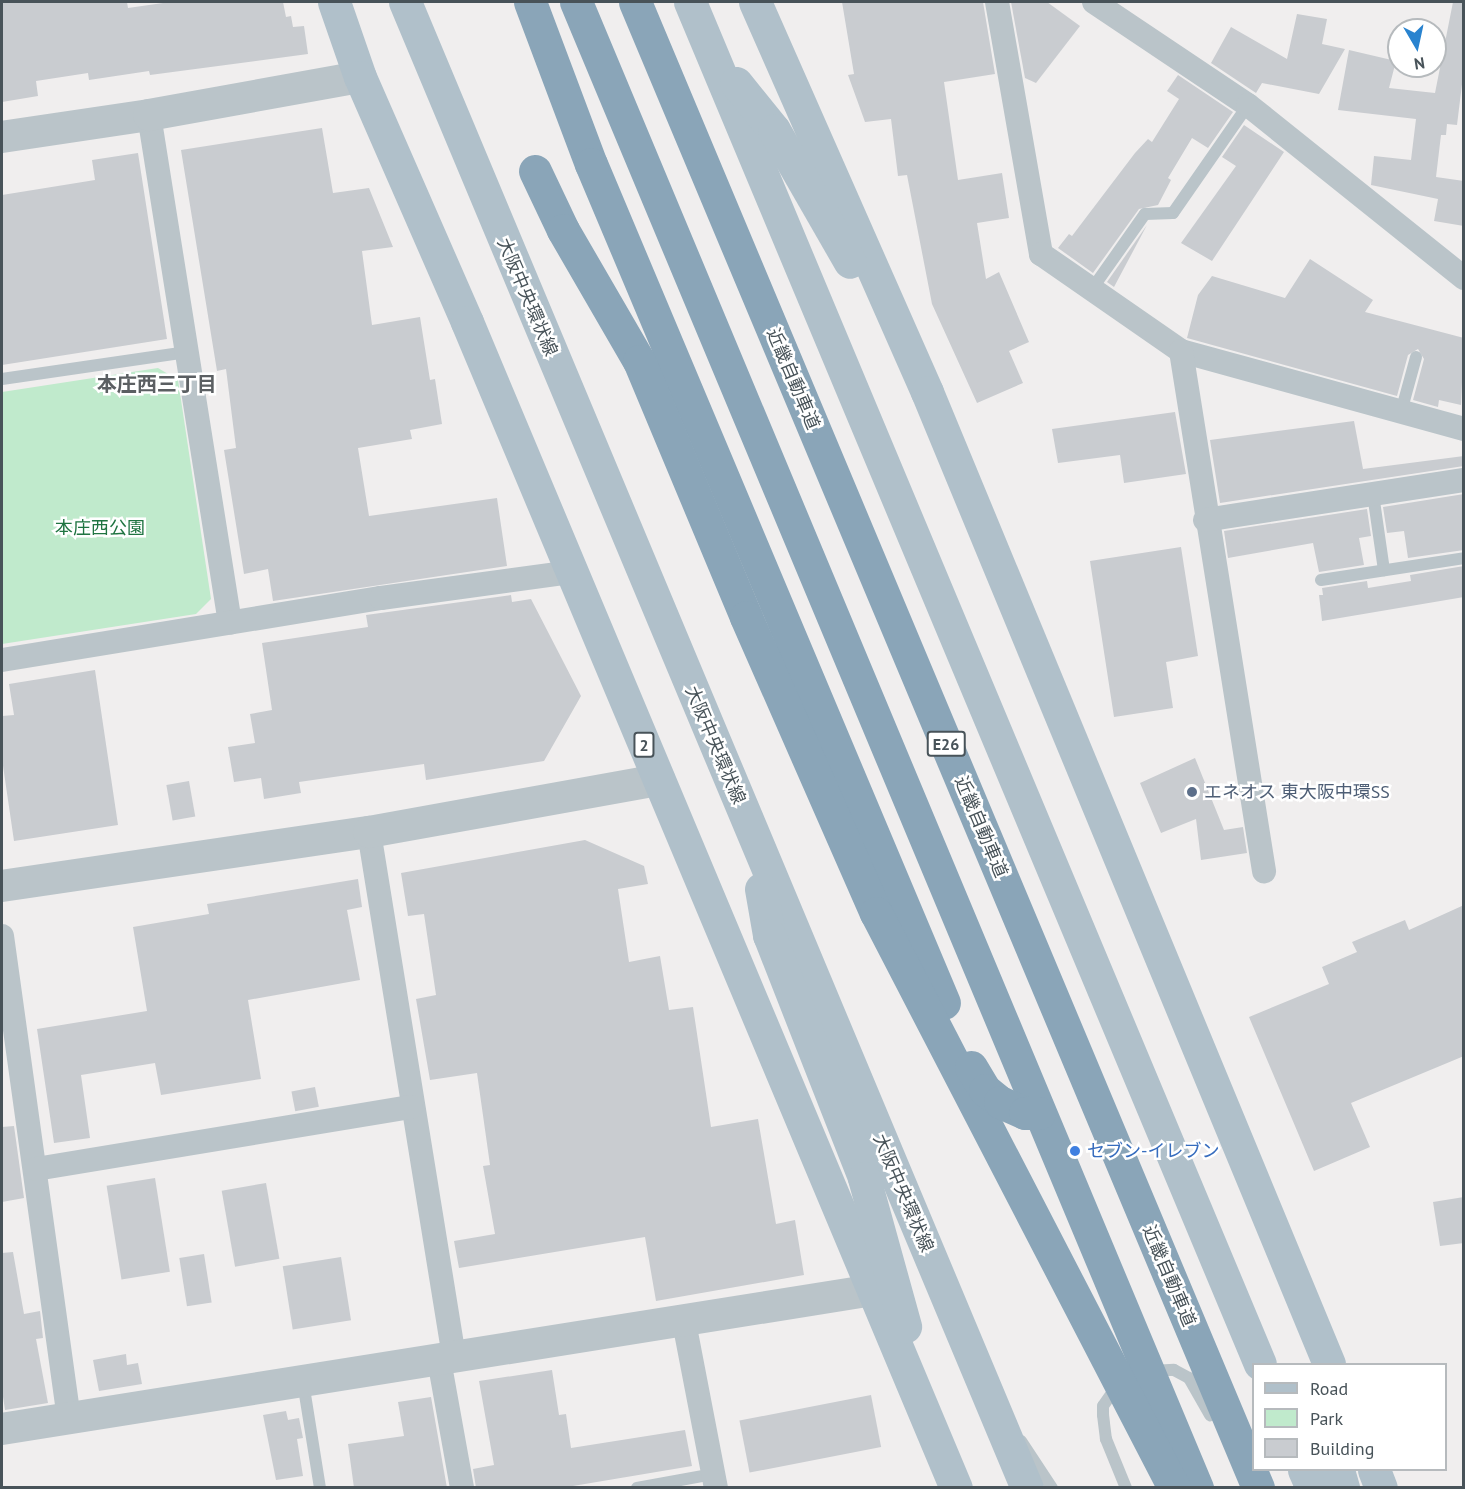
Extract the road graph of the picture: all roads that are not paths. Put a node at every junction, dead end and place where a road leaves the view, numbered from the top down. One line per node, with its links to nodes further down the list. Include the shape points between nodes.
1 (334, 2): 11 (main road, 2)
2 (405, 2): 36 (main road, 大阪中央環状線)
3 (530, 2): 41 (highway, via 591,164 979,1083 1011,1107)
4 (576, 2): 68 (highway)
5 (635, 2): 69 (highway, 近畿自動車道 / E26)
6 (690, 2): 10 (main road)
7 (755, 2): 22 (main road)
8 (998, 2): 17 (street, via 1041,254)
9 (1094, 2): 12 (street)
10 (714, 57): 22 (main road, via 774,130); 47 (main road)
11 (360, 77): 13 (street); 30 (main road, 2)
12 (1248, 105): 16 (street); 17 (lane, via 1173,213 1145,214)
13 (149, 115): 14 (street); 19 (street)
14 (2, 136)
15 (535, 171): 67 (highway, via 563,230 639,361 876,913)
16 (1464, 278)
17 (1092, 289): 18 (street)
18 (1181, 351): 23 (street); 27 (street)
19 (187, 352): 21 (lane); 32 (street)
20 (1416, 357): 23 (lane)
21 (2, 379)
22 (927, 392): 43 (main road)
23 (1401, 412): 24 (street)
24 (1464, 429)
25 (1464, 480): 26 (street)
26 (1373, 494): 27 (street); 29 (lane)
27 (1205, 520): 37 (street)
28 (1464, 558): 29 (lane)
29 (1384, 570): 31 (lane)
30 (572, 572): 32 (street); 34 (main road, 2)
31 (1321, 580)
32 (230, 623): 33 (street)
33 (2, 660)
34 (659, 780): 35 (street); 44 (main road, 2)
35 (369, 832): 38 (street); 40 (street)
36 (756, 844): 51 (main road, 大阪中央環状線); 55 (main road, via 769,935 864,1178)
37 (1264, 871)
38 (2, 886)
39 (2, 936): 42 (street)
40 (411, 1107): 42 (street); 46 (street)
41 (1040, 1113)
42 (36, 1169): 52 (street)
43 (1291, 1276): 48 (main road); 49 (main road)
44 (873, 1290): 45 (street); 55 (main road, 2)
45 (684, 1322): 46 (street); 59 (street)
46 (446, 1359): 50 (street); 61 (street)
47 (1259, 1363)
48 (1308, 1363)
49 (1328, 1363)
50 (303, 1382): 52 (street); 60 (lane)
51 (992, 1405): 64 (main road, 大阪中央環状線); 65 (lane)
52 (69, 1419): 54 (street)
53 (1215, 1426): 66 (lane, via 1189,1378 1174,1370 1157,1369 1126,1380 1108,1398 1103,1415 1106,1439)
54 (2, 1429)
55 (931, 1429): 63 (main road, 2)
56 (1304, 1471): 70 (main road)
57 (1338, 1471): 71 (main road)
58 (1374, 1471): 72 (main road)
59 (714, 1481): 62 (lane)
60 (320, 1488)
61 (462, 1488)
62 (637, 1488)
63 (956, 1488)
64 (1026, 1488)
65 (1052, 1488)
66 (1126, 1488)
67 (1173, 1488)
68 (1197, 1488)
69 (1258, 1488)
70 (1312, 1488)
71 (1343, 1488)
72 (1381, 1488)

